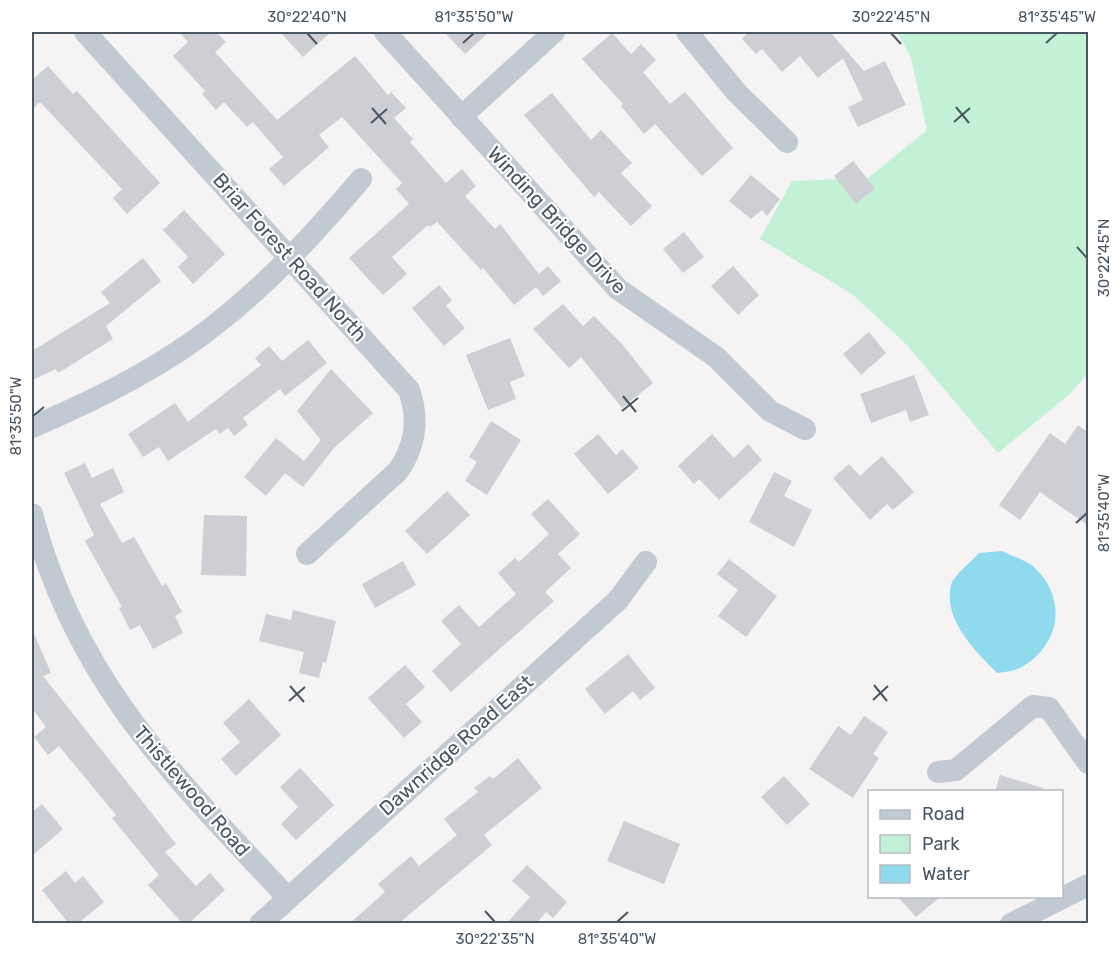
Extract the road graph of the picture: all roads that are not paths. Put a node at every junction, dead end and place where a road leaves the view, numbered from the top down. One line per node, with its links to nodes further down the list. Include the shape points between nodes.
1 (85, 32): 8 (street, Briar Forest Road North)
2 (385, 32): 5 (street, Winding Bridge Drive)
3 (554, 32): 5 (street)
4 (687, 32): 6 (street, via 737,93)
5 (461, 117): 10 (street, Winding Bridge Drive, via 618,289 716,357 770,411)
6 (787, 142)
7 (361, 179): 8 (street)
8 (292, 257): 9 (street, via 199,337 104,393); 12 (street, Briar Forest Road North, via 408,390 414,404 415,433 405,461)
9 (32, 427)
10 (805, 429)
11 (32, 514): 17 (street, Thistlewood Road, via 52,581 103,680 162,762)
12 (308, 554)
13 (646, 562): 17 (street, Dawnridge Road East, via 618,600)
14 (1089, 763): 15 (street, via 1049,708 1034,706 956,770)
15 (938, 772)
16 (1089, 885): 19 (street)
17 (288, 898): 18 (street, Dawnridge Road East)
18 (260, 924)
19 (1011, 924)

